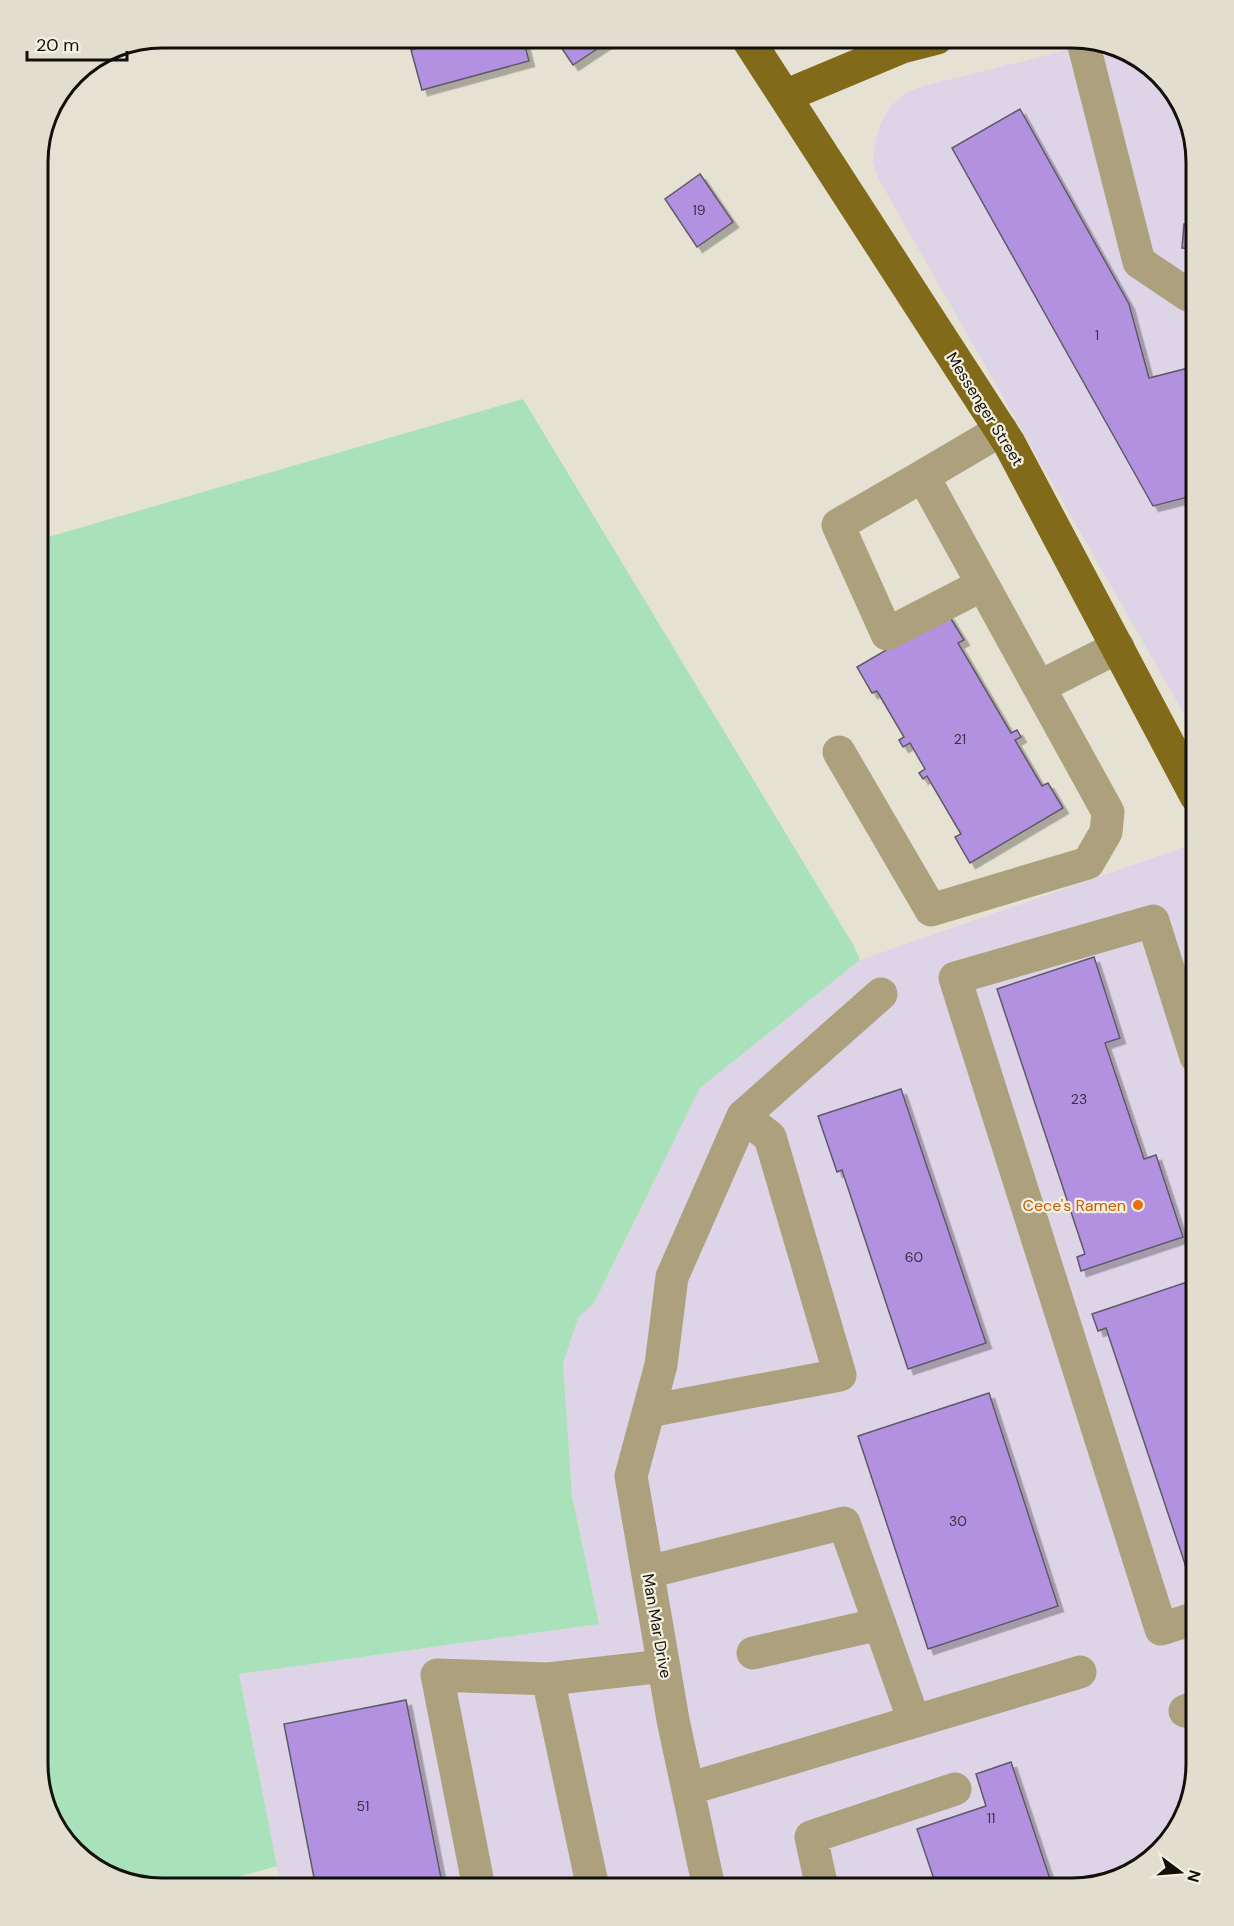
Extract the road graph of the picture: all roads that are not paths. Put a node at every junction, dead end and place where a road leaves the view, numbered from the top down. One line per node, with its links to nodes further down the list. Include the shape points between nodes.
1 (754, 48): 4 (main road, Messenger Street)
2 (900, 48): 4 (main road)
3 (1085, 49): 5 (street, via 1139,261)
4 (785, 96): 6 (main road, Messenger Street)
5 (1186, 294)
6 (1001, 430): 7 (street); 9 (main road, Messenger Street)
7 (923, 476): 8 (street); 8 (street, via 838,525 887,634)
8 (982, 585): 10 (street)
9 (1118, 647): 10 (street); 12 (main road, Messenger Street)
10 (1039, 687): 11 (street, via 1108,812 1106,832 1088,862 931,910)
11 (839, 752)
12 (1186, 775)
13 (881, 994): 15 (street)
14 (1186, 1023): 18 (street, via 1153,921 955,978 1161,1629)
15 (742, 1116): 16 (street, Man Mar Drive, via 672,1277 661,1365); 16 (street, via 770,1137 840,1375)
16 (649, 1411): 17 (street, Man Mar Drive, via 631,1476)
17 (648, 1572): 19 (street, via 844,1523); 21 (street, Man Mar Drive)
18 (1186, 1621)
19 (880, 1624): 20 (street); 24 (street)
20 (753, 1653)
21 (664, 1666): 23 (street); 25 (street, Man Mar Drive)
22 (1080, 1672): 24 (street)
23 (548, 1679): 27 (street, via 437,1675); 28 (street)
24 (914, 1721): 25 (street)
25 (688, 1789): 29 (street, Man Mar Drive)
26 (955, 1789): 30 (street, via 811,1837)
27 (477, 1878)
28 (590, 1878)
29 (707, 1878)
30 (820, 1878)

